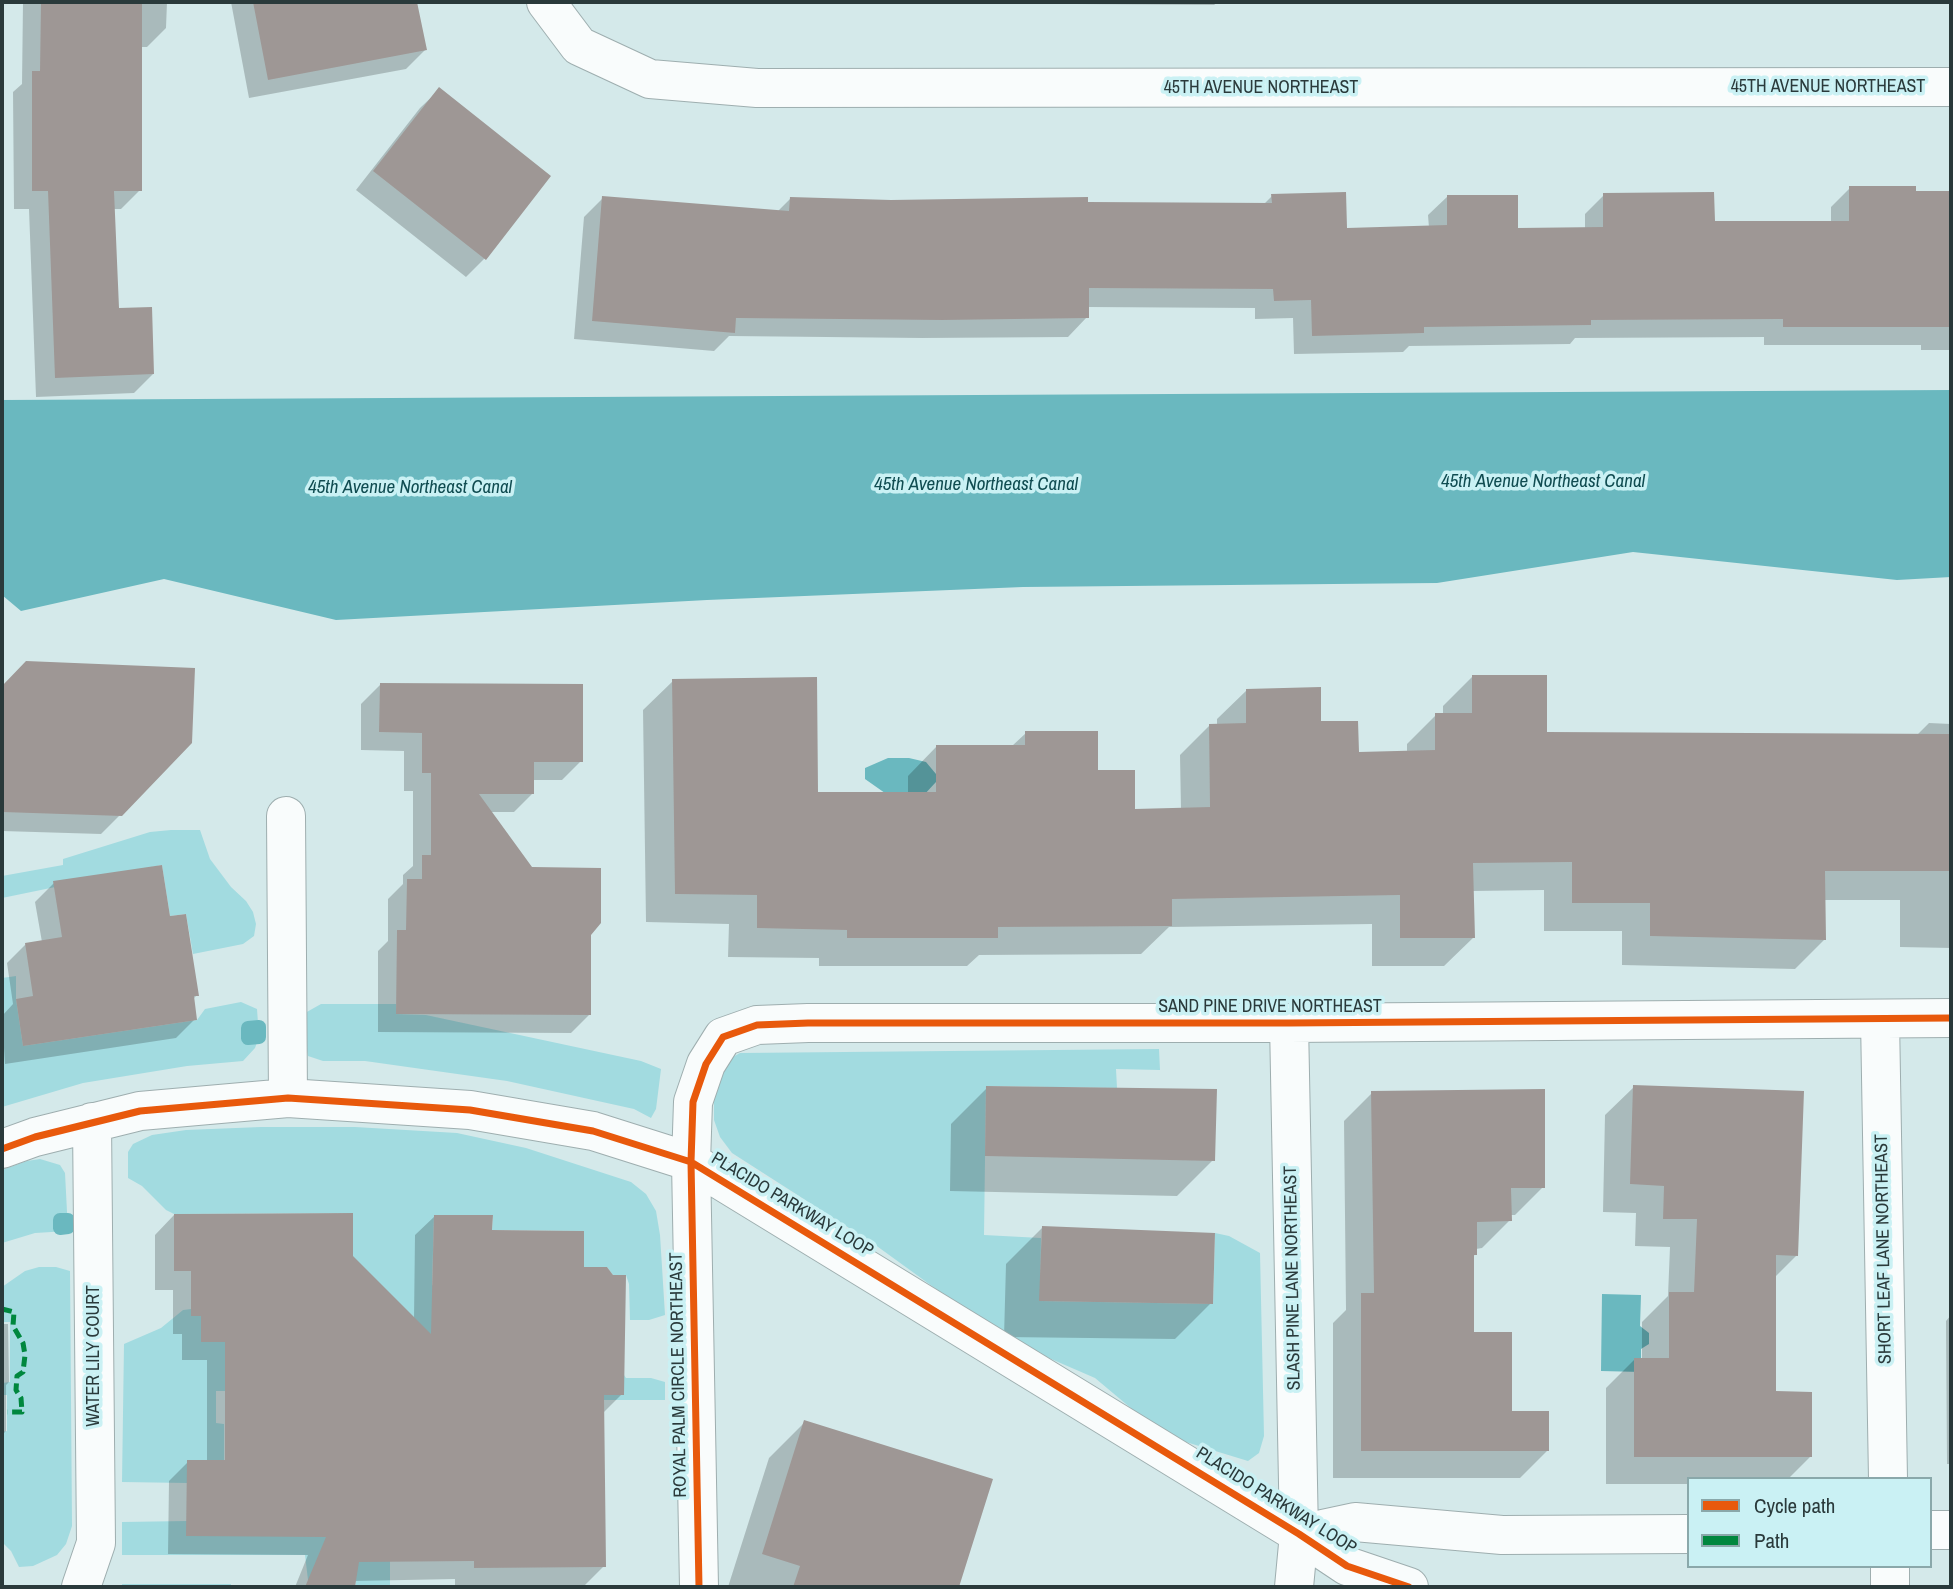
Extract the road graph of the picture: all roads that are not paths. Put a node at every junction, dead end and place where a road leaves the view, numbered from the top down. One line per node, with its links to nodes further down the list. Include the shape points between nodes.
1 (546, 2): 2 (street, 45TH AVENUE NORTHEAST, via 579,46 650,79 757,88)
2 (1951, 87)
3 (286, 816): 7 (street)
4 (1951, 1018): 5 (street, SAND PINE DRIVE NORTHEAST)
5 (1880, 1019): 6 (street, SAND PINE DRIVE NORTHEAST); 11 (street, SHORT LEAF LANE NORTHEAST)
6 (1289, 1023): 10 (street, SAND PINE DRIVE NORTHEAST, via 757,1024 723,1037 706,1064 693,1102); 14 (street, SLASH PINE LANE NORTHEAST)
7 (288, 1098): 8 (street, PLACIDO PARKWAY LOOP, via 140,1111); 10 (street, PLACIDO PARKWAY LOOP, via 470,1110 593,1131)
8 (92, 1122): 9 (street, PLACIDO PARKWAY LOOP); 17 (street, WATER LILY COURT, via 96,1543)
9 (2, 1149)
10 (691, 1162): 14 (street, PLACIDO PARKWAY LOOP); 18 (street, ROYAL PALM CIRCLE NORTHEAST)
11 (1888, 1477)
12 (1932, 1530): 13 (street)
13 (1951, 1530)
14 (1299, 1534): 15 (street, PLACIDO PARKWAY LOOP, via 1355,1522 1502,1535); 19 (street); 20 (street, PLACIDO PARKWAY LOOP, via 1347,1566)
15 (1687, 1534)
16 (1890, 1568): 21 (street)
17 (81, 1587)
18 (699, 1587)
19 (1294, 1587)
20 (1409, 1587)
21 (1890, 1587)

